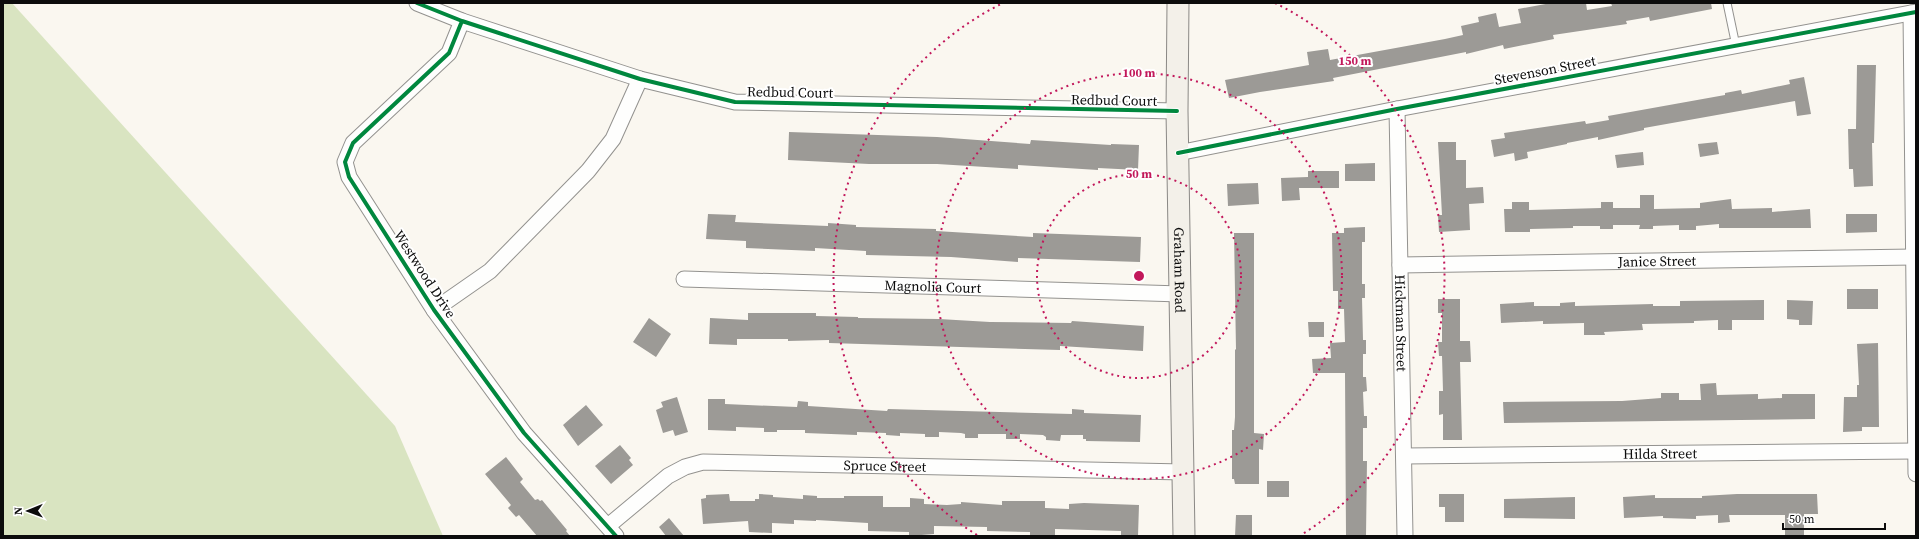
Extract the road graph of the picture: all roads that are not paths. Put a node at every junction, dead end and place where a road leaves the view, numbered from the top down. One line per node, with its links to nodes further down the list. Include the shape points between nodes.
1 (417, 3): 5 (street, Redbud Court)
2 (1178, 3): 9 (main road, Graham Road)
3 (1727, 3): 6 (lane)
4 (1914, 12): 6 (street, Stevenson Street); 11 (street)
5 (462, 20): 7 (street, Redbud Court); 15 (street, Westwood Drive, via 449,53 353,143 345,162 349,177)
6 (1736, 46): 8 (street, Stevenson Street)
7 (640, 79): 9 (street, Redbud Court, via 735,102); 15 (street, via 613,139 588,171 490,271)
8 (1397, 109): 10 (street, Stevenson Street); 12 (street, Hickman Street)
9 (1177, 112): 10 (main road, Graham Road)
10 (1178, 153): 14 (main road, Graham Road)
11 (1914, 257): 12 (street, Janice Street); 16 (street)
12 (1400, 265): 17 (street, Hickman Street)
13 (684, 280): 14 (street, Magnolia Court)
14 (1181, 294): 18 (main road, Graham Road)
15 (434, 310): 20 (street, Westwood Drive, via 524,433)
16 (1916, 451): 17 (street, Hilda Street); 19 (street)
17 (1404, 456): 22 (street, Hickman Street)
18 (1184, 472): 20 (street, Spruce Street, via 703,462 685,467 668,476); 21 (main road, Graham Road)
19 (1916, 474)
20 (612, 531)
21 (1184, 536)
22 (1406, 536)

